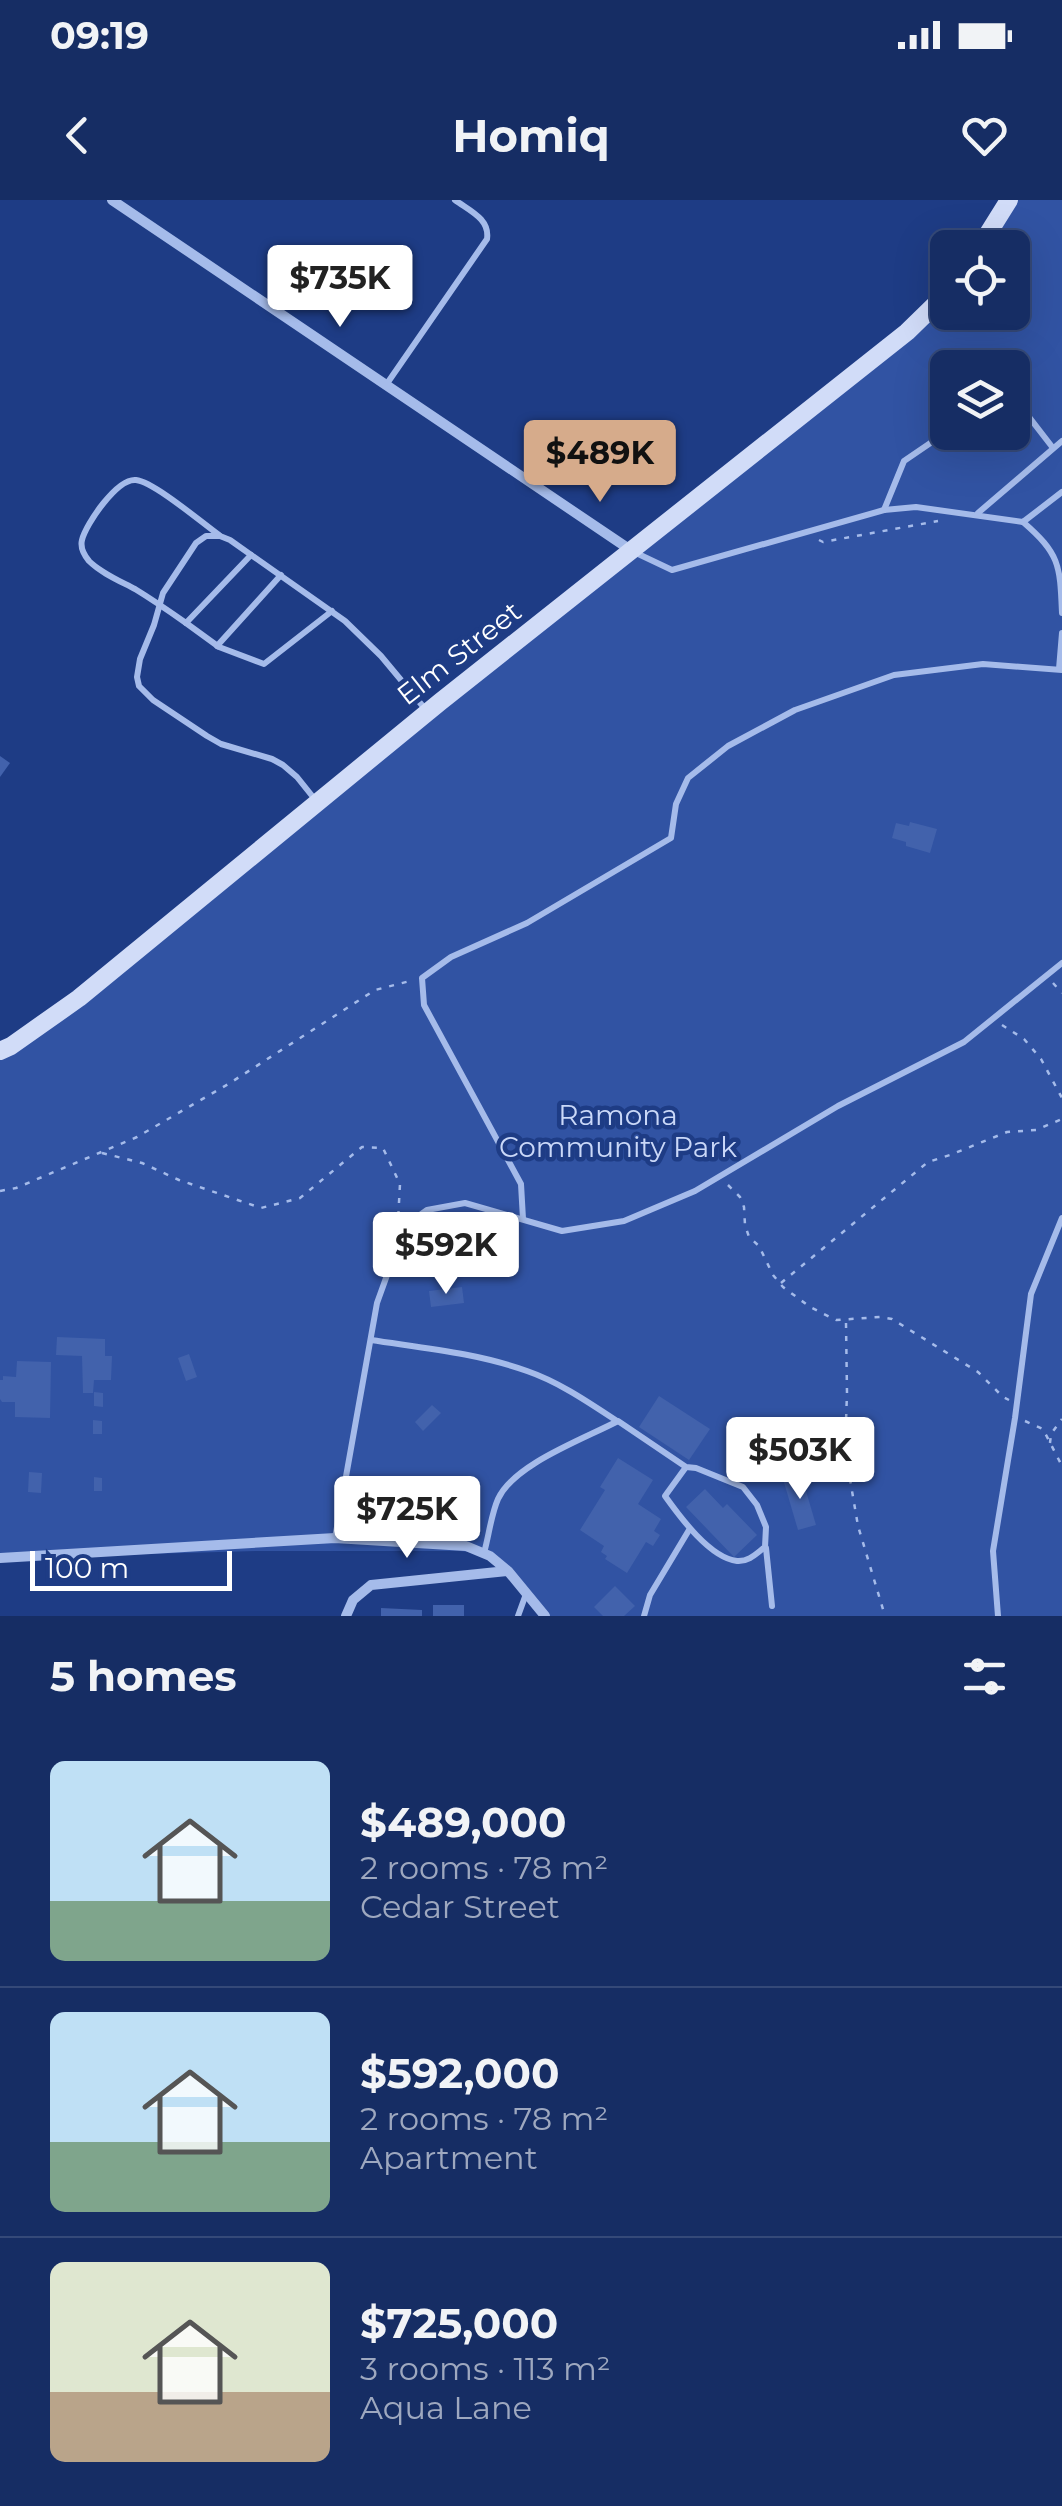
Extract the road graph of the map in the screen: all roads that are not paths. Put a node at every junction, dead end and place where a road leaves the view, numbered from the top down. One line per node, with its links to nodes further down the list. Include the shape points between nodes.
1 (112, 200): 6 (street)
2 (455, 200): 6 (lane, via 486,223 487,239)
3 (1009, 200): 4 (street)
4 (990, 230)
5 (930, 310): 16 (street, Elm Street)
6 (386, 384): 16 (street)
7 (1030, 418): 10 (lane)
8 (1062, 441): 10 (lane)
9 (930, 443): 12 (lane, via 904,461)
10 (1053, 448): 13 (lane)
11 (1062, 492): 14 (lane)
12 (884, 510): 13 (lane); 16 (lane, via 672,570)
13 (977, 514): 14 (lane)
14 (1023, 522): 21 (lane, via 1048,543 1060,574)
15 (220, 536): 17 (lane); 19 (lane, via 196,543); 19 (lane, via 140,480 112,492 82,538 87,560)
16 (632, 551): 26 (street, Elm Street)
17 (252, 555): 18 (lane); 22 (lane)
18 (281, 575): 20 (lane); 24 (lane)
19 (160, 604): 22 (lane); 27 (lane, via 140,659 139,686 221,744 283,765)
20 (332, 611): 24 (lane, via 264,664); 26 (lane)
21 (1062, 613)
22 (186, 624): 24 (lane)
23 (1062, 633): 25 (lane)
24 (218, 646)
25 (1061, 670): 31 (lane, via 983,664 894,675 795,710 728,746 688,778 671,838 422,978 424,1005 522,1184)
26 (428, 712): 27 (street, Elm Street)
27 (317, 804): 29 (street, Elm Street, via 80,998)
28 (1062, 963): 31 (lane, via 964,1042 838,1106 695,1191 624,1220 562,1231)
29 (0, 1050)
30 (1062, 1218): 47 (lane, via 1031,1294 993,1551)
31 (522, 1219): 32 (lane, via 465,1203 427,1210 409,1222 377,1303)
32 (371, 1340): 33 (lane, via 527,1370); 36 (lane)
33 (618, 1422): 34 (lane); 38 (lane, via 508,1483)
34 (686, 1467): 35 (lane, via 665,1496); 37 (lane, via 742,1487 766,1527)
35 (690, 1530): 37 (lane, via 736,1561); 46 (lane)
36 (335, 1538): 38 (street, via 466,1546); 39 (street)
37 (766, 1546): 42 (lane)
38 (484, 1554): 40 (street)
39 (0, 1558)
40 (508, 1570): 41 (street); 43 (street, via 371,1585)
41 (526, 1593): 44 (lane); 45 (street)
42 (772, 1606)
43 (346, 1616)
44 (518, 1616)
45 (545, 1616)
46 (644, 1616)
47 (998, 1616)

